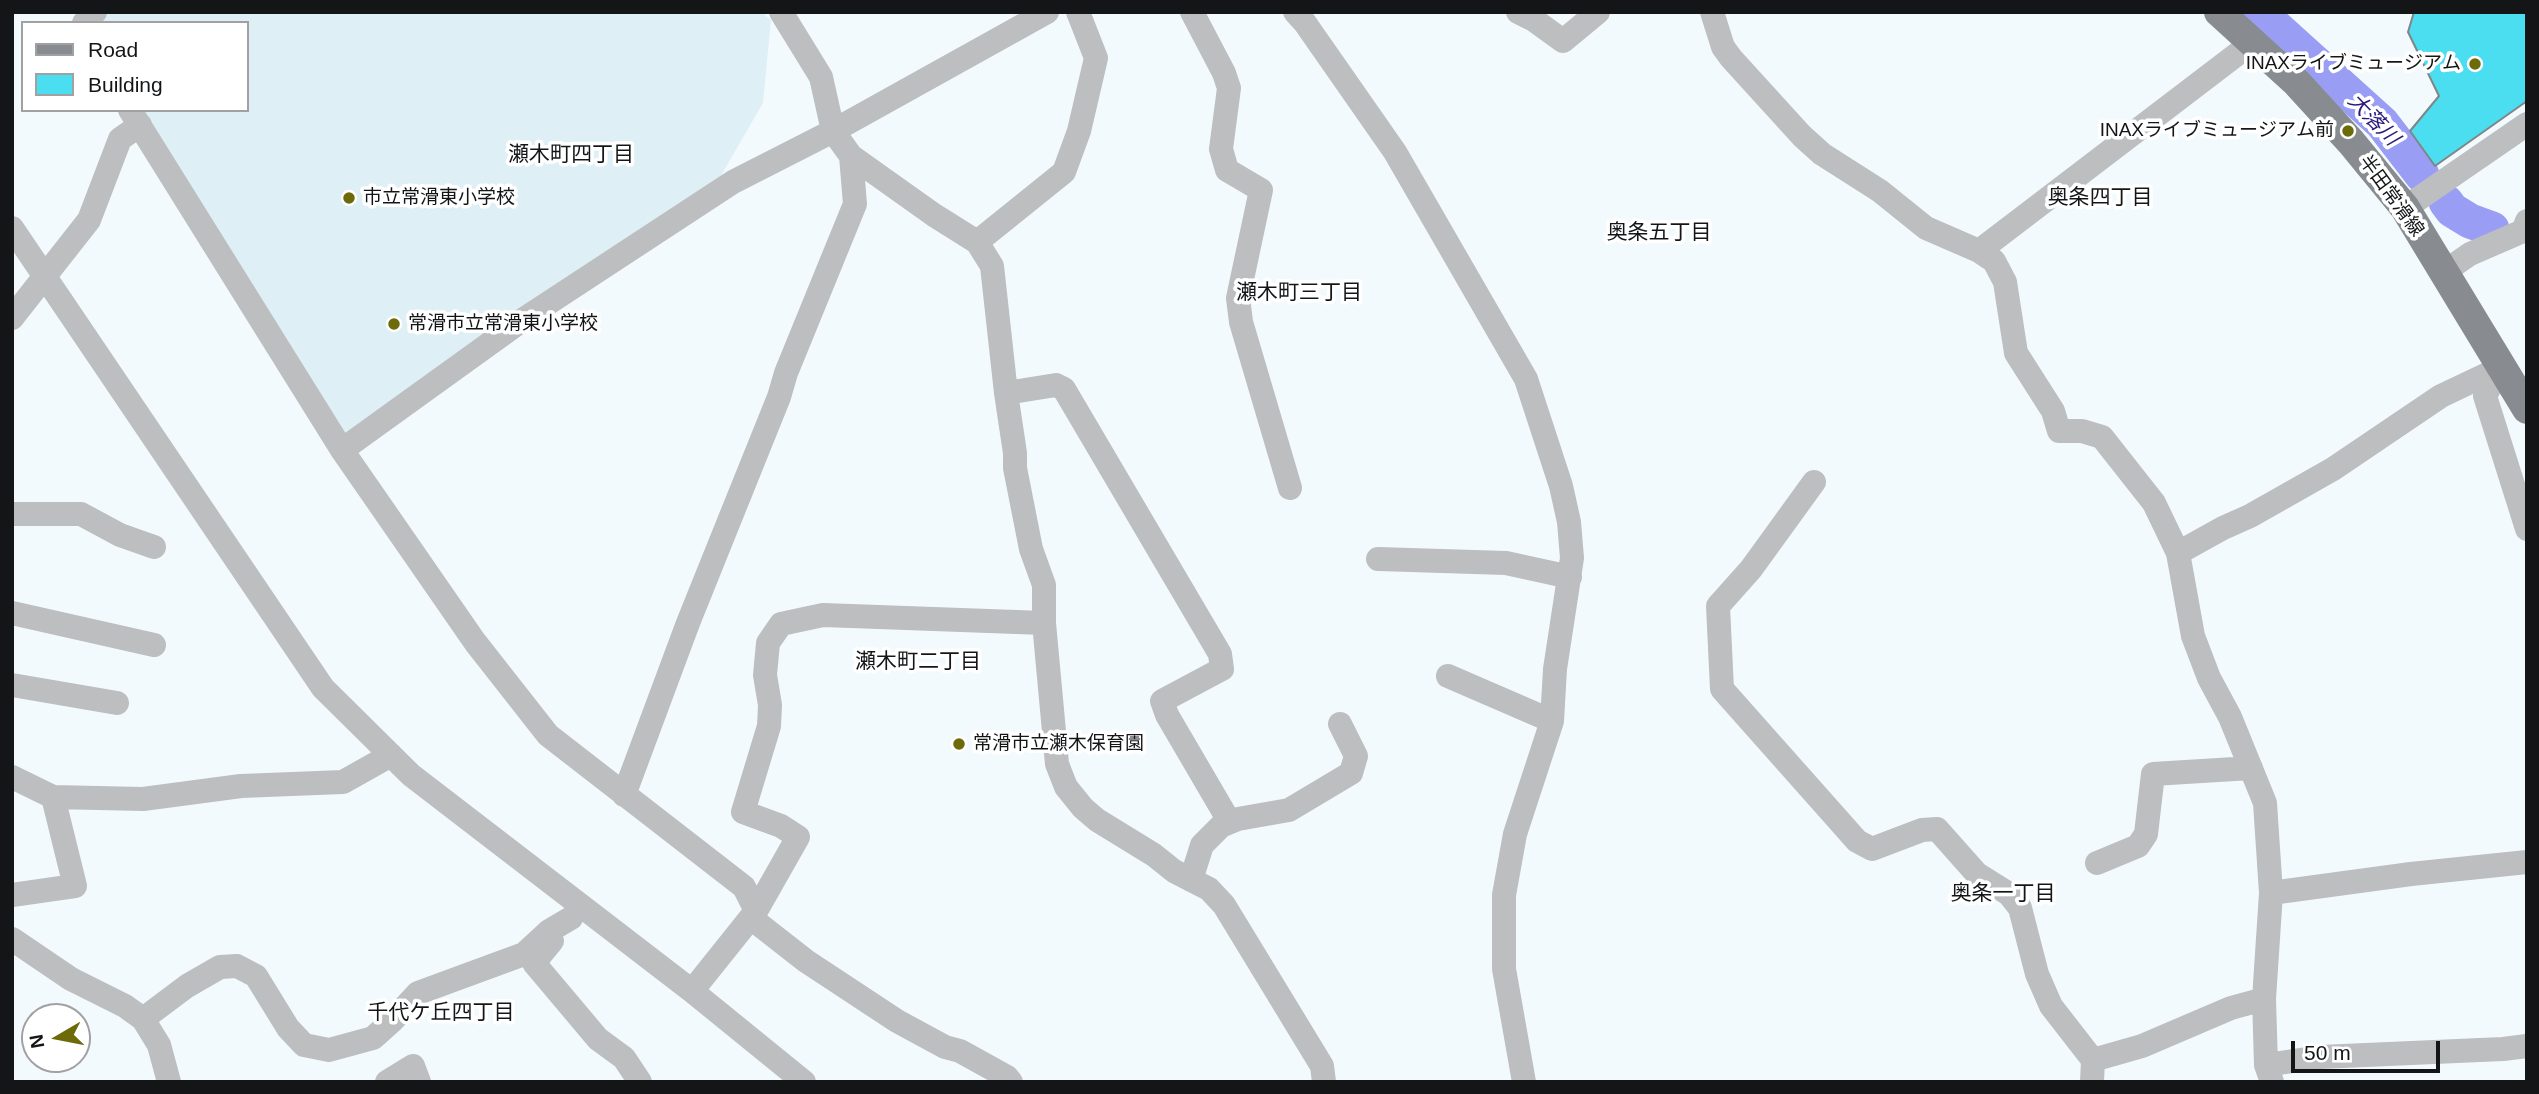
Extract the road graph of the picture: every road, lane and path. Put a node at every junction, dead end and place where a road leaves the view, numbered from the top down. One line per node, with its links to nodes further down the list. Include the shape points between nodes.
1 (781, 12): 13 (street, via 821,77)
2 (1047, 12): 13 (street)
3 (1078, 12): 18 (street, via 1096,58 1079,131 1063,172)
4 (1192, 12): 27 (street, via 1229,88 1222,149 1227,170 1261,190 1238,298)
5 (1295, 12): 33 (street, via 1395,152 1526,379 1561,486 1572,558)
6 (1518, 12): 7 (street, via 1563,41)
7 (1598, 12)
8 (1712, 12): 19 (street, via 1731,58 1822,154 1926,228)
9 (2219, 12): 10 (main road, 半田常滑線)
10 (2253, 42): 15 (main road, 半田常滑線, via 2297,83); 19 (street)
11 (135, 118): 21 (street, via 120,139 89,220); 25 (street)
12 (2527, 124): 15 (street)
13 (833, 131): 14 (street); 25 (street, via 725,187 465,360)
14 (851, 156): 18 (street); 45 (street, via 855,204)
15 (2405, 208): 20 (main road, 半田常滑線)
16 (12, 228): 42 (street, via 302,660 323,688)
17 (2522, 234): 20 (street, via 2470,254)
18 (977, 242): 23 (street, via 992,266)
19 (1979, 251): 31 (street, via 1994,261 2005,282 2016,353 2053,411 2059,432 2082,431 2102,437 2154,503)
20 (2444, 272): 22 (main road, 半田常滑線)
21 (15, 313)
22 (2500, 368): 24 (main road, 半田常滑線); 29 (street, via 2485,396); 31 (street, via 2441,396 2333,469)
23 (1006, 393): 35 (street, via 1031,549 1044,585); 47 (street, via 1056,385 1064,389 1220,654 1222,669 1162,701)
24 (2527, 409)
25 (342, 450): 45 (street, via 475,642 548,735)
26 (1814, 482): 60 (street, via 1718,606 1722,689 1857,841 1872,849 1922,830 1937,830 1977,874 2009,894 2020,908 2037,974 2051,1006)
27 (1290, 488)
28 (12, 513): 30 (street, via 81,514)
29 (2527, 529)
30 (154, 547)
31 (2178, 553): 43 (street, via 2193,636)
32 (1378, 559): 33 (street, via 1506,563)
33 (1570, 577): 40 (street)
34 (12, 613): 36 (street)
35 (1044, 623): 50 (street, via 1057,764 1066,787 1097,820); 54 (street, via 823,615 782,624 768,643 769,726 743,812 798,836)
36 (154, 645)
37 (1448, 676): 40 (street)
38 (12, 685): 39 (street)
39 (117, 703)
40 (1552, 721): 69 (street, via 1514,835 1504,895 1504,969)
41 (1340, 724): 47 (street, via 1356,756 1351,773 1289,810)
42 (391, 755): 46 (street, via 342,782 241,786 143,799); 53 (street)
43 (2251, 768): 49 (street, via 2153,774 2146,834 2138,846); 51 (street, via 2265,803)
44 (12, 777): 46 (street)
45 (624, 795): 54 (street, via 744,887)
46 (54, 797): 52 (street, via 75,887)
47 (1229, 821): 50 (street, via 1202,845)
48 (2527, 862): 51 (street)
49 (2097, 863)
50 (1191, 880): 68 (street, via 1209,889 1224,905 1322,1066)
51 (2271, 893): 57 (street)
52 (12, 895)
53 (576, 913): 56 (street); 58 (street, via 524,954 418,993 373,1038 328,1050 304,1045 256,976 237,966 220,967); 65 (street, via 534,963 598,1039 624,1058)
54 (754, 914): 56 (street); 67 (street, via 806,961 897,1021)
55 (12, 939): 58 (street, via 71,979)
56 (692, 991): 66 (street)
57 (2264, 999): 60 (street, via 2231,1008); 61 (street)
58 (143, 1018): 62 (street, via 159,1045)
59 (2527, 1046): 61 (street, via 2320,1057)
60 (2092, 1071)
61 (2269, 1073)
62 (169, 1082)
63 (387, 1082): 64 (street, via 413,1066)
64 (419, 1082)
65 (640, 1082)
66 (804, 1082)
67 (1011, 1082)
68 (1324, 1082)
69 (1524, 1082)

